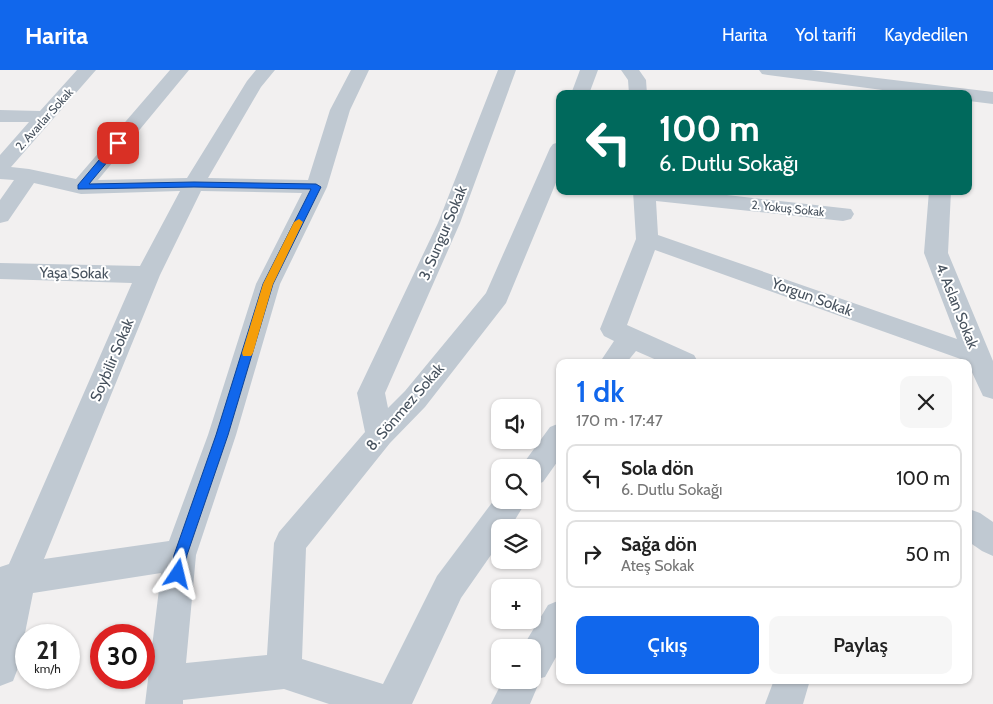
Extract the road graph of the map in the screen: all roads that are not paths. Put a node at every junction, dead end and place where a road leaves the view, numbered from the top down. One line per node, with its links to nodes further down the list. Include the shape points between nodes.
1 (87, 70): 15 (street, 2. Avarlar Sokak)
2 (180, 70): 21 (street)
3 (266, 70): 20 (street, Soybilir Sokak, via 253,85)
4 (360, 70): 22 (street, via 340,110)
5 (507, 70): 36 (street, 3. Sungur Sokak, via 450,224 371,393)
6 (589, 70): 9 (street)
7 (630, 70): 10 (street, via 637,80)
8 (768, 70): 11 (street)
9 (582, 90)
10 (638, 90)
11 (926, 90)
12 (972, 95): 13 (street)
13 (993, 98)
14 (0, 116): 15 (street)
15 (46, 117): 17 (street, 2. Avarlar Sokak)
16 (556, 158): 36 (street, 8. Sönmez Sokak, via 497,298 415,399)
17 (0, 167)
18 (0, 173): 19 (street)
19 (29, 175): 21 (street); 27 (street)
20 (194, 184): 21 (street); 22 (street); 30 (street, Soybilir Sokak)
21 (82, 187)
22 (316, 187): 42 (street, via 268,284 222,435)
23 (644, 195): 28 (street)
24 (671, 195): 26 (street, 2. Yokuş Sokak)
25 (940, 195): 32 (street, 4. Aslan Sokak, via 936,253)
26 (843, 214)
27 (0, 216)
28 (647, 239): 31 (street); 32 (street, Yorgun Sokak)
29 (0, 271): 30 (street, Yaşa Sokak)
30 (148, 275): 43 (street, Soybilir Sokak)
31 (622, 333): 33 (street); 34 (street)
32 (977, 356): 35 (street, 4. Aslan Sokak)
33 (614, 359)
34 (678, 359)
35 (993, 388)
36 (380, 435): 47 (street, 8. Sönmez Sokak, via 290,543)
37 (556, 440): 38 (street)
38 (541, 460)
39 (505, 509): 52 (street, via 449,586)
40 (972, 525): 41 (street)
41 (993, 541)
42 (180, 555): 43 (street); 50 (street)
43 (10, 580): 46 (street, Soybilir Sokak)
44 (556, 624): 45 (street)
45 (541, 649)
46 (0, 668)
47 (284, 671): 50 (street); 51 (street)
48 (791, 684): 54 (street)
49 (519, 689): 53 (street)
50 (164, 694)
51 (386, 704)
52 (393, 704)
53 (510, 704)
54 (784, 704)

